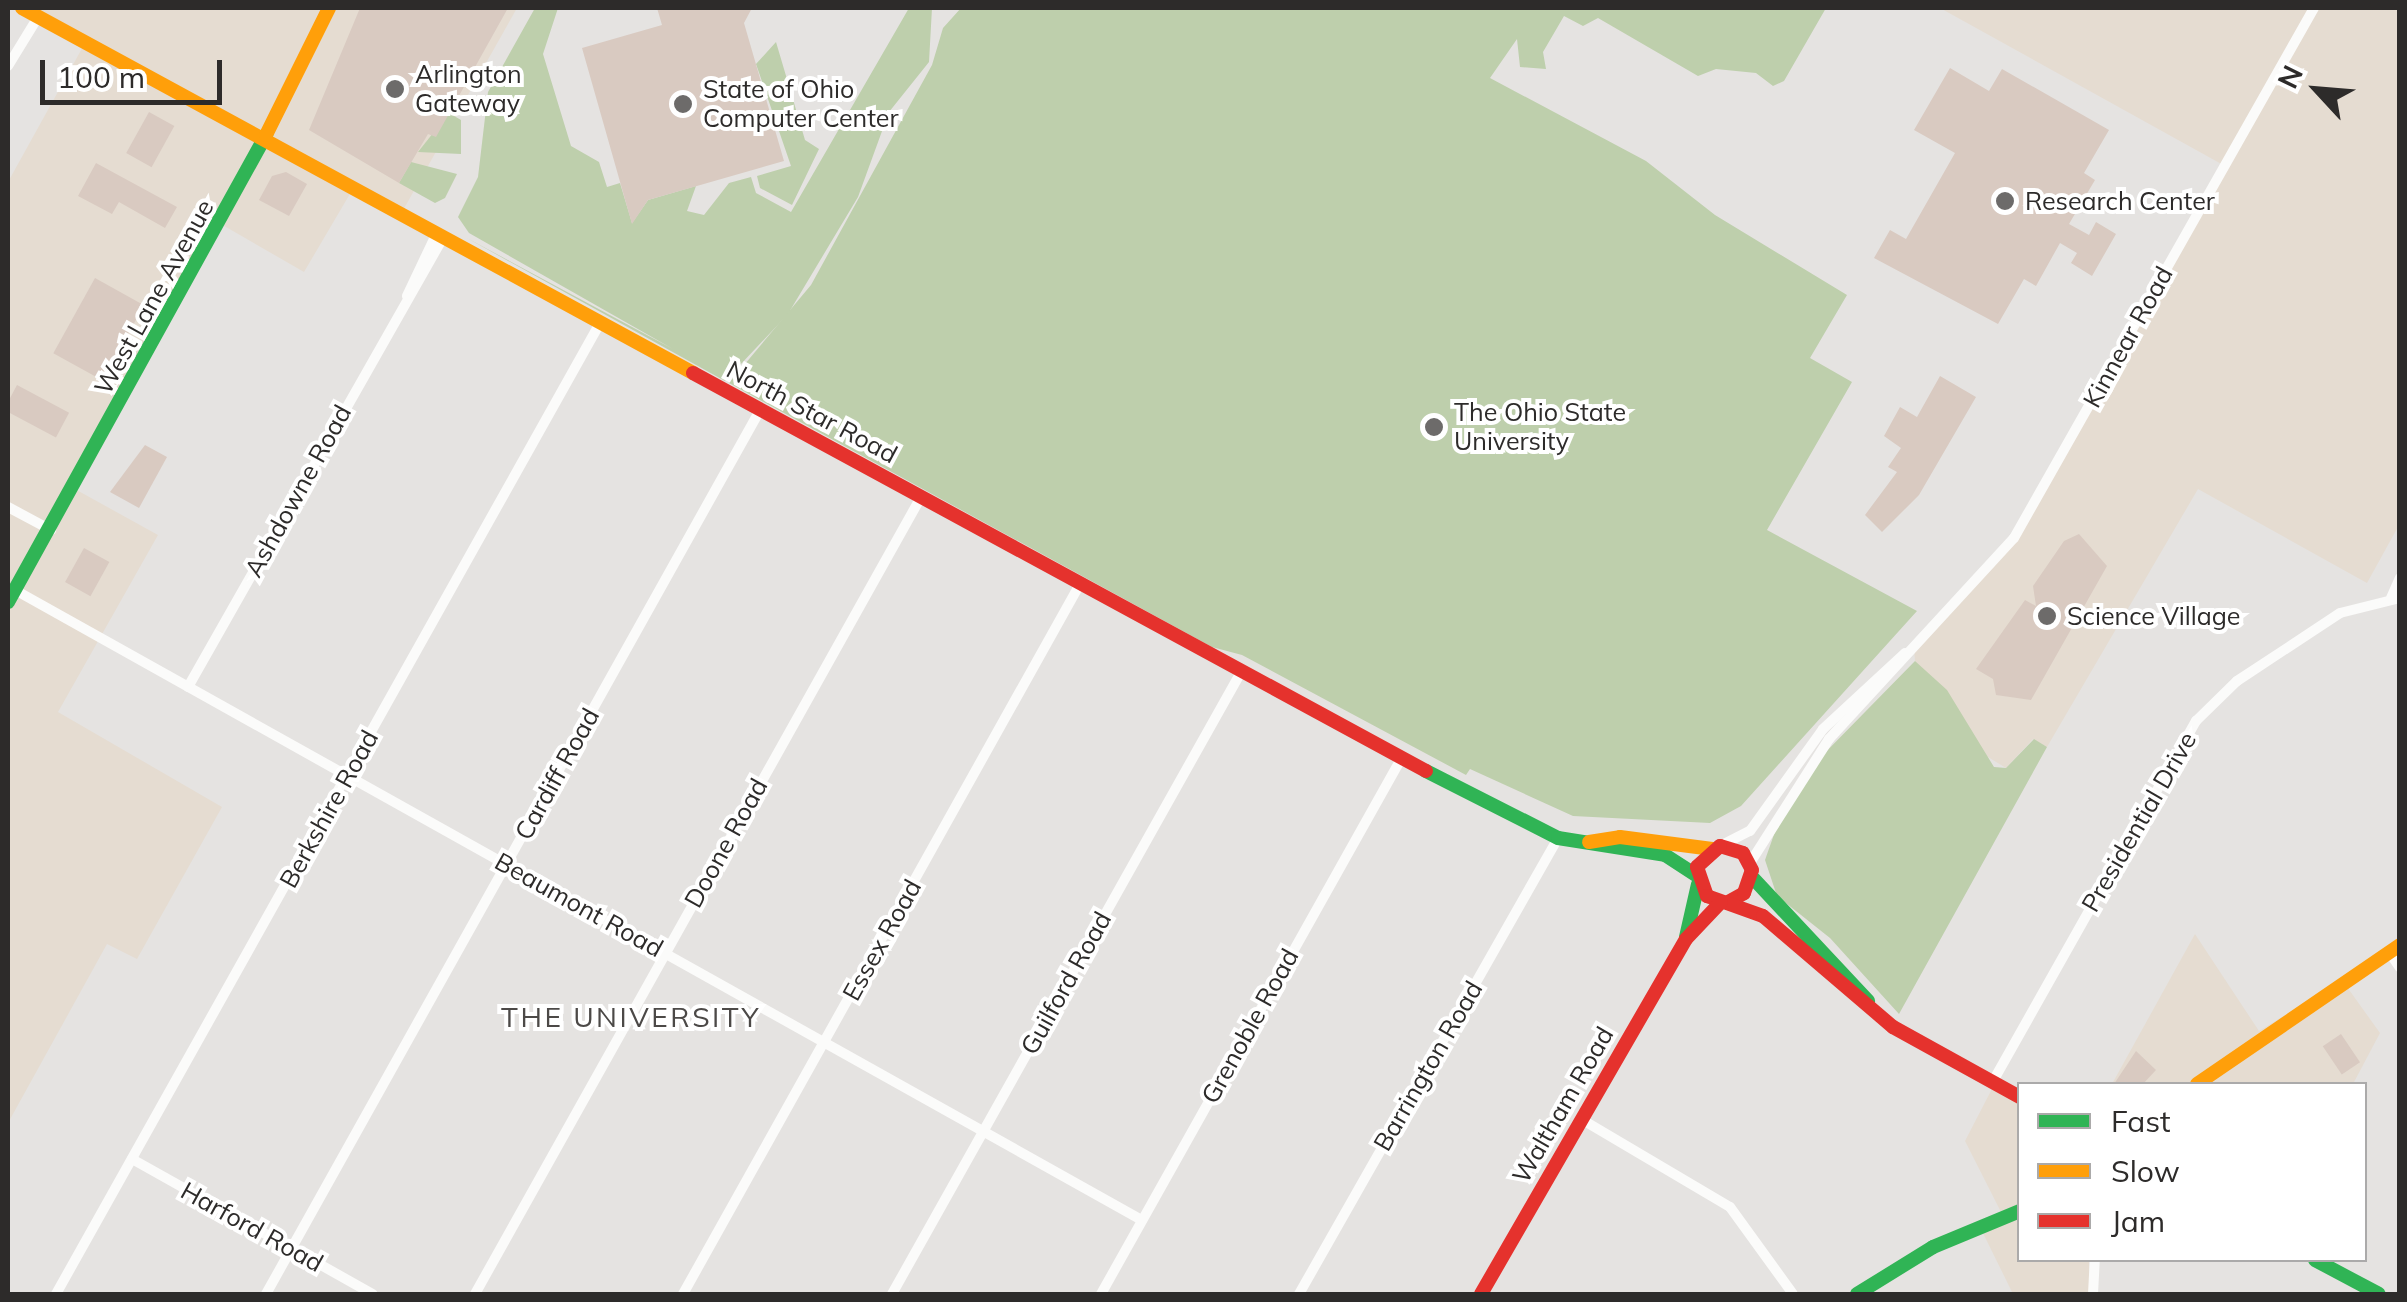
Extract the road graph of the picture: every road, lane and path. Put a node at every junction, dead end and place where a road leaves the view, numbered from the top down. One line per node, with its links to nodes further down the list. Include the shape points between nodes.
1 (22, 8): 4 (street, North Star Road)
2 (328, 8): 6 (street, West Lane Avenue)
3 (2314, 8): 17 (street, Kinnear Road, via 2014,538)
4 (38, 17): 5 (street); 6 (street, North Star Road)
5 (8, 66)
6 (266, 139): 7 (street, North Star Road); 12 (street, West Lane Avenue)
7 (441, 234): 8 (street, North Star Road); 19 (street, Ashdowne Road)
8 (600, 323): 9 (street, North Star Road); 21 (street, Berkshire Road)
9 (760, 410): 10 (street, North Star Road); 25 (street, Cardiff Road)
10 (921, 497): 14 (street, North Star Road); 31 (street, Doone Road)
11 (8, 507): 12 (street)
12 (50, 530): 15 (street, West Lane Avenue)
13 (2400, 578): 16 (street)
14 (1080, 584): 18 (street, North Star Road); 34 (street, Essex Road)
15 (11, 596): 19 (street, Beaumont Road)
16 (2395, 598): 35 (street, Presidential Drive, via 2340,613 2237,681 2196,721)
17 (1914, 647): 24 (street, Kinnear Road, via 1823,728 1750,831); 26 (street, Kinnear Road, via 1802,772)
18 (1241, 672): 20 (street, North Star Road); 39 (street, Guilford Road)
19 (188, 687): 21 (street, Beaumont Road)
20 (1401, 759): 22 (street, North Star Road); 42 (street, Grenoble Road)
21 (347, 776): 25 (street, Beaumont Road); 40 (street, Berkshire Road)
22 (1558, 838): 23 (street, North Star Road); 53 (street, Barrington Road)
23 (1586, 844): 24 (street, North Star Road, via 1620,837); 27 (street, North Star Road, via 1665,855)
24 (1716, 848): 26 (street); 27 (street)
25 (506, 866): 31 (street, Beaumont Road); 43 (street, Cardiff Road)
26 (1751, 870): 28 (street, Waltham Road, via 1744,894); 33 (street, via 1825,946)
27 (1697, 880): 28 (street, North Star Road); 29 (street, Waltham Road)
28 (1724, 902): 29 (street, Waltham Road); 33 (street, via 1802,943)
29 (1686, 939): 38 (street, Waltham Road)
30 (2394, 949): 32 (street); 36 (street)
31 (665, 953): 34 (street, Beaumont Road); 49 (street, Doone Road)
32 (2400, 968)
33 (1877, 1014): 35 (street)
34 (824, 1042): 39 (street, Beaumont Road); 50 (street, Essex Road)
35 (1992, 1082): 37 (street)
36 (2200, 1082)
37 (2017, 1096)
38 (1580, 1119): 54 (street, Waltham Road); 55 (street, via 1730,1207)
39 (983, 1132): 42 (street, Beaumont Road); 51 (street, Guilford Road)
40 (132, 1159): 43 (street, Harford Road); 46 (street, Berkshire Road)
41 (2017, 1212): 56 (street, via 1933,1248)
42 (1142, 1220): 52 (street, Grenoble Road)
43 (292, 1249): 47 (street, Cardiff Road); 48 (street, Harford Road)
44 (2094, 1262): 57 (street)
45 (2319, 1262): 58 (street)
46 (56, 1294)
47 (266, 1294)
48 (373, 1294)
49 (475, 1294)
50 (682, 1294)
51 (892, 1294)
52 (1100, 1294)
53 (1299, 1294)
54 (1481, 1294)
55 (1793, 1294)
56 (1857, 1294)
57 (2092, 1294)
58 (2379, 1294)

